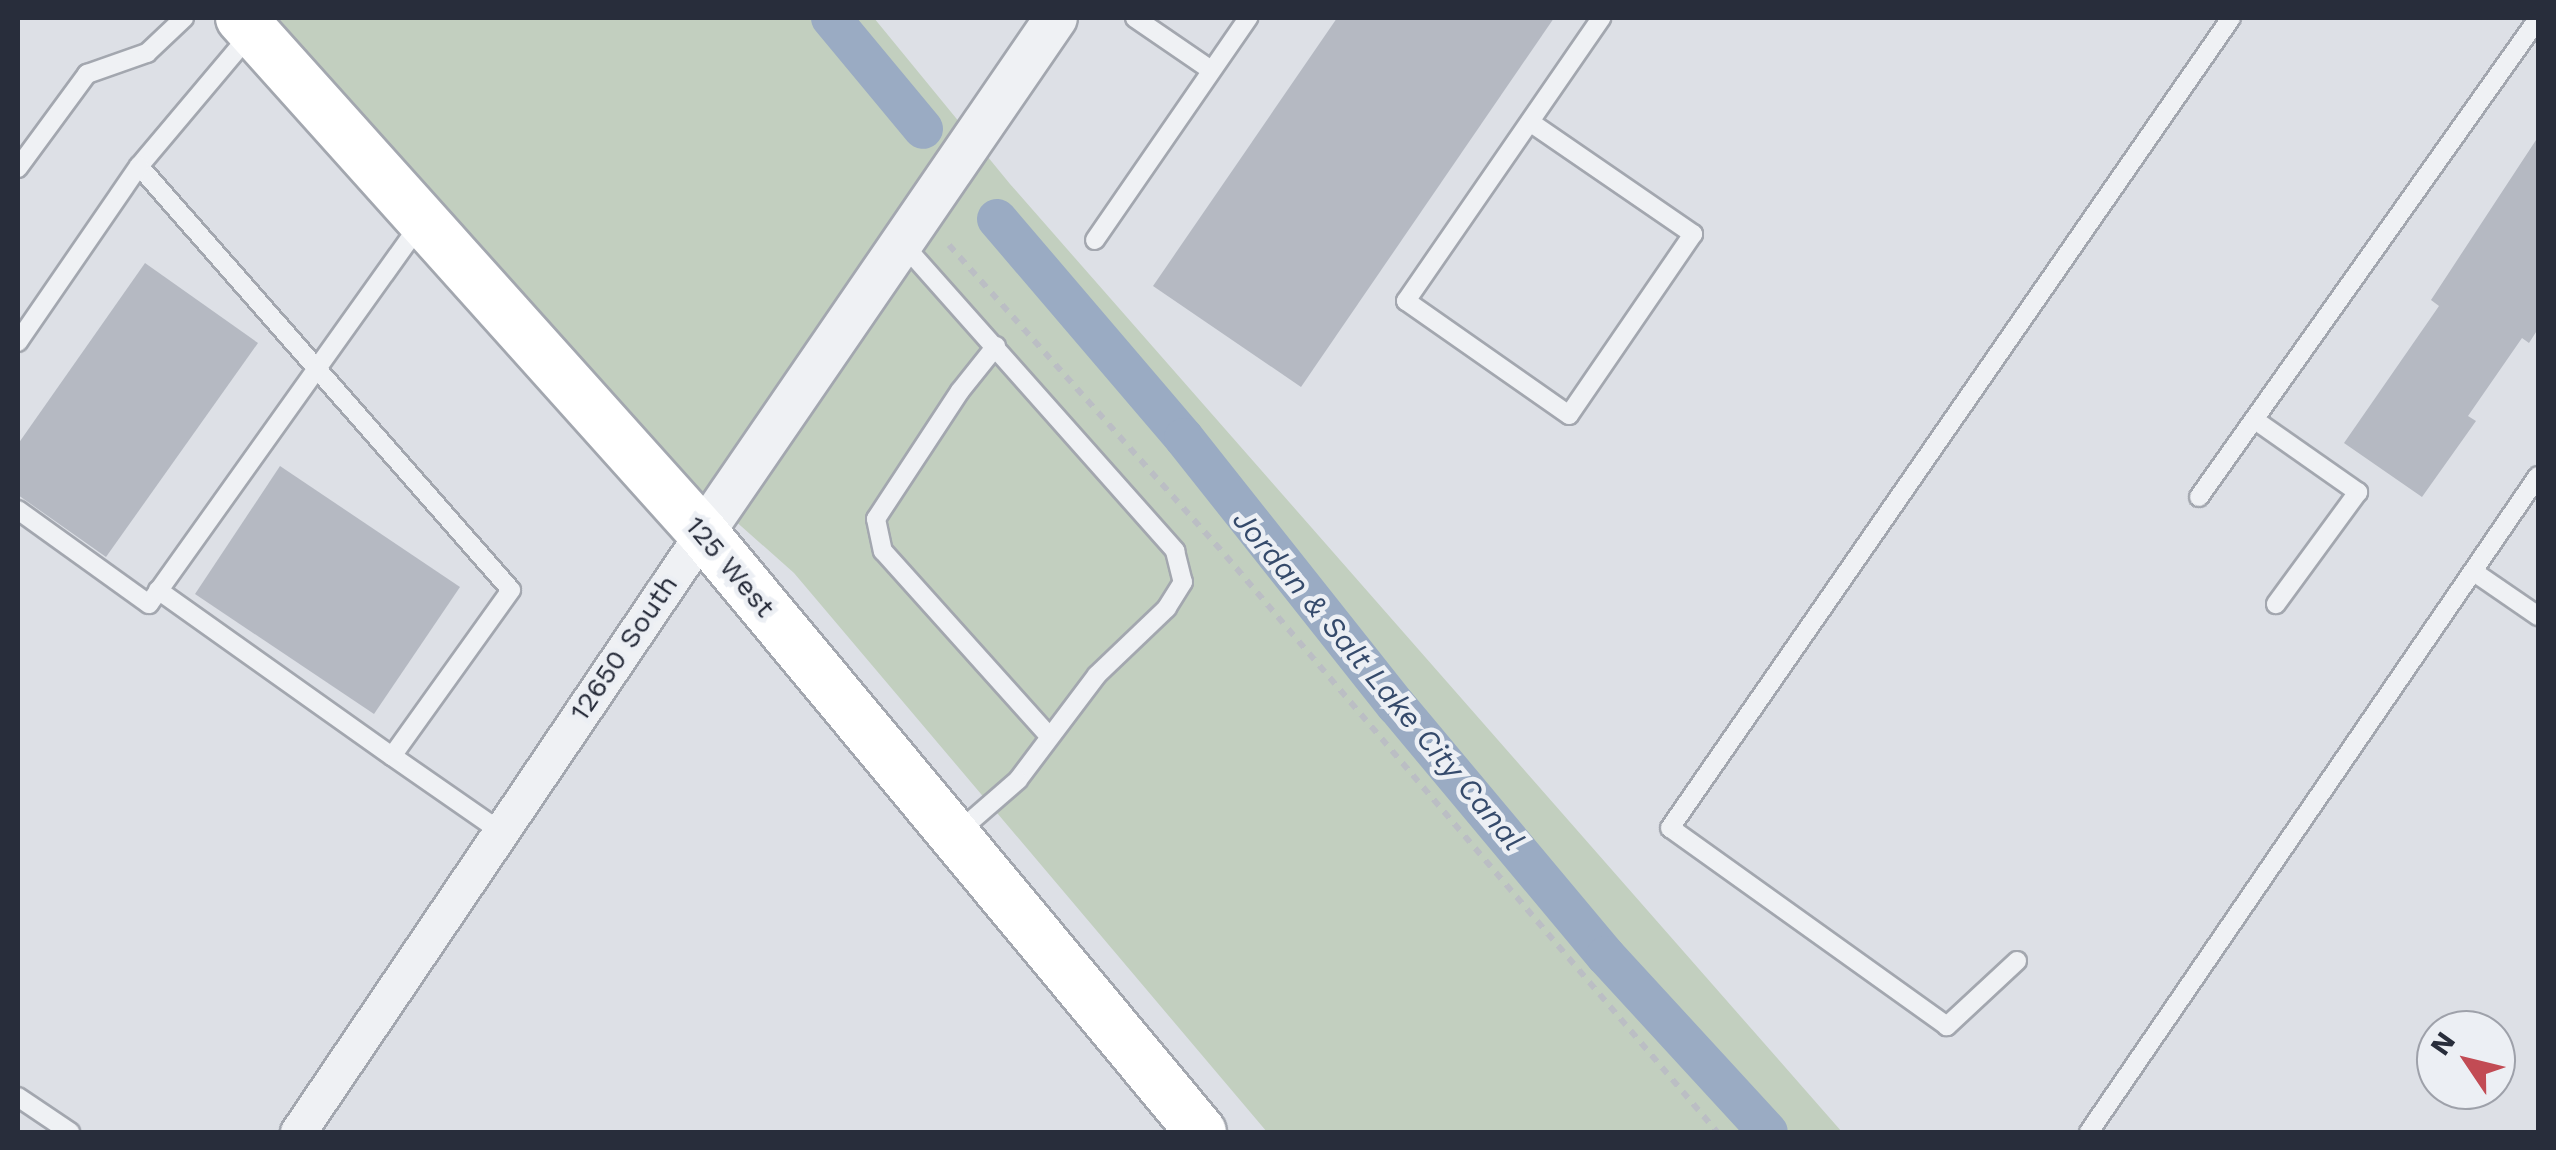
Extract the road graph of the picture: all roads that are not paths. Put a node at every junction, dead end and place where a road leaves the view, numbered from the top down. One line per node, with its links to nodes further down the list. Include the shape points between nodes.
1 (184, 18): 12 (lane, via 147,52 87,74)
2 (1056, 18): 14 (street, 12650 South)
3 (1134, 18): 9 (lane)
4 (1248, 18): 9 (lane)
5 (1601, 18): 10 (lane)
6 (2231, 18): 32 (lane, via 1670,828 1946,1026)
7 (2538, 19): 19 (lane)
8 (247, 24): 11 (lane); 13 (main road, 125 West)
9 (1212, 70): 15 (lane)
10 (1530, 122): 10 (lane, via 1406,301 1569,414 1693,234)
11 (139, 166): 16 (lane); 18 (lane)
12 (18, 168)
13 (422, 220): 18 (lane); 23 (main road, 125 West)
14 (911, 228): 17 (lane); 23 (street, 12650 South)
15 (1095, 240)
16 (18, 342)
17 (996, 346): 28 (lane, via 876,519 883,551); 28 (lane, via 1175,552 1184,582)
18 (315, 367): 25 (lane); 29 (lane, via 510,590)
19 (2255, 420): 21 (lane); 26 (lane, via 2358,492)
20 (2538, 476): 24 (lane)
21 (2200, 498)
22 (18, 510): 25 (lane, via 149,604)
23 (702, 534): 30 (street, 12650 South); 31 (main road, 125 West)
24 (2474, 572): 27 (lane); 37 (lane)
25 (158, 590): 29 (lane)
26 (2276, 604)
27 (2538, 616)
28 (1048, 735): 31 (lane, via 1018,780)
29 (392, 756): 30 (lane)
30 (500, 831): 35 (street, 12650 South)
31 (954, 836): 36 (main road, 125 West)
32 (2016, 961)
33 (18, 1097): 34 (lane)
34 (70, 1132)
35 (298, 1132)
36 (1201, 1132)
37 (2089, 1132)

